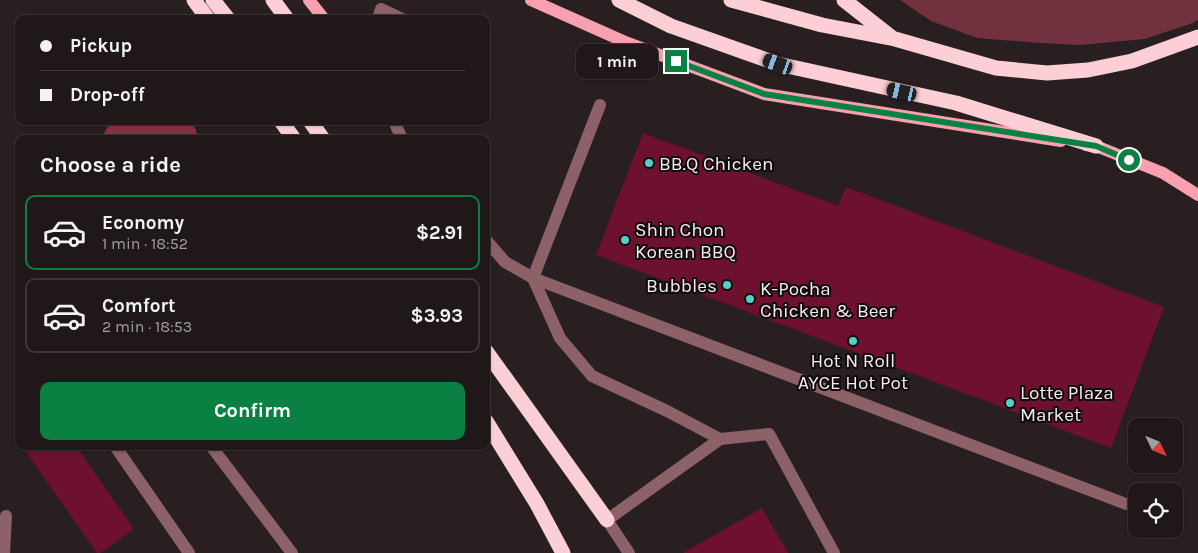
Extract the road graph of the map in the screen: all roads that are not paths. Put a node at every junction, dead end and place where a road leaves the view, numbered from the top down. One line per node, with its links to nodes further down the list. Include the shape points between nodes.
1 (194, 0): 9 (highway)
2 (213, 0): 10 (highway)
3 (273, 0): 11 (highway)
4 (309, 0): 12 (main road)
5 (531, 0): 18 (main road, via 623,41 764,94)
6 (619, 0): 18 (highway, via 671,26 778,64 956,104)
7 (731, 0): 16 (highway, via 822,25)
8 (844, 0): 16 (highway)
9 (205, 15)
10 (225, 15)
11 (284, 15)
12 (321, 15)
13 (379, 15): 14 (street, via 381,9)
14 (394, 15)
15 (1198, 37): 16 (highway, via 1132,61 1088,70 1047,73 996,68)
16 (894, 39)
17 (600, 106): 21 (street)
18 (1096, 146): 19 (main road, via 1162,173)
19 (1198, 195)
20 (490, 245): 21 (street, via 505,262)
21 (533, 278): 24 (street, via 560,338 592,376); 27 (street)
22 (490, 357): 29 (highway)
23 (490, 428): 33 (highway)
24 (720, 439): 29 (street); 35 (street, via 769,434)
25 (118, 450): 31 (street)
26 (214, 450): 32 (street)
27 (1126, 504)
28 (6, 516): 30 (street)
29 (607, 520): 34 (street)
30 (4, 553)
31 (189, 553)
32 (292, 553)
33 (563, 553)
34 (629, 553)
35 (834, 553)

